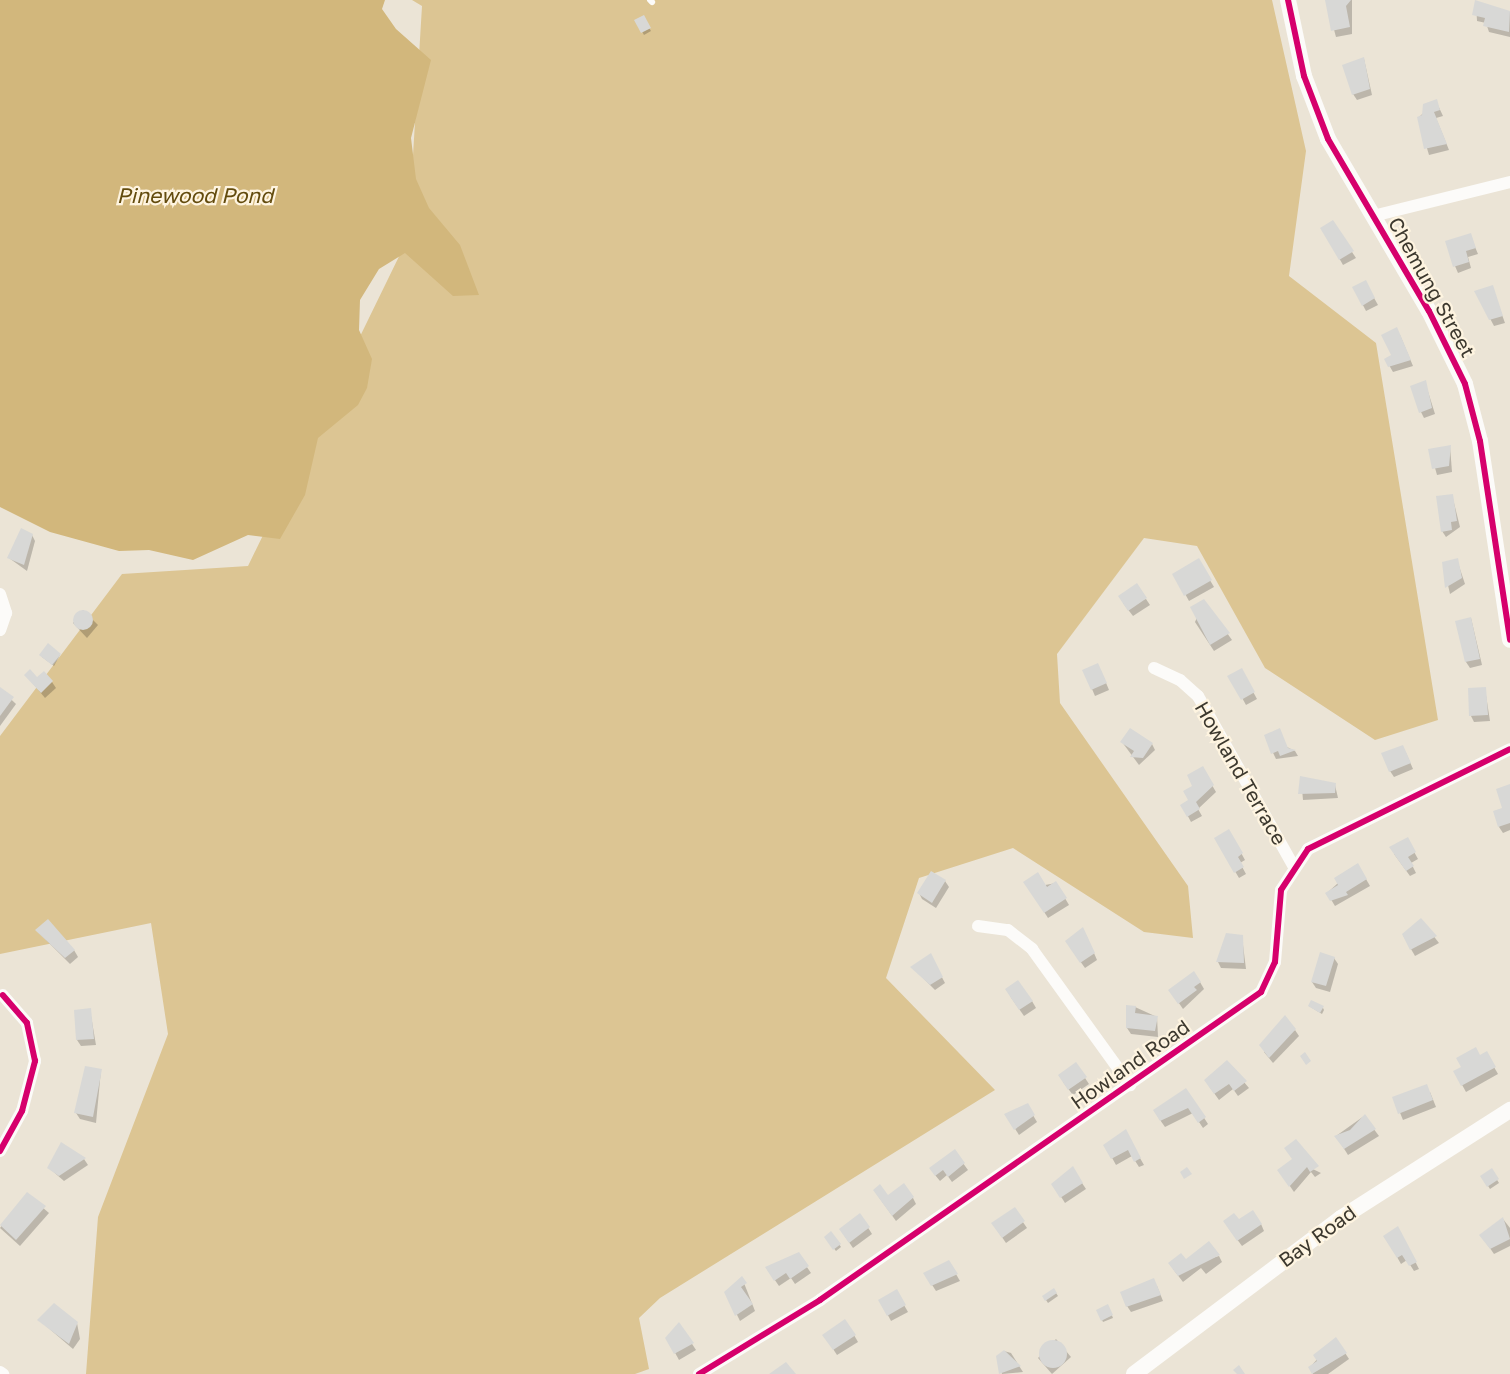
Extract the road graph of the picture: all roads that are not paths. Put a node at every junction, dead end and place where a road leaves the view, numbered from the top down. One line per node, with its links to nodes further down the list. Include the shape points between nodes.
1 (1288, 0): 3 (street, Chemung Street, via 1320,122)
2 (1510, 182): 3 (street)
3 (1373, 216): 6 (street, Chemung Street, via 1466,384 1480,441)
4 (0, 594): 5 (street, via 6,613)
5 (0, 630)
6 (1510, 640)
7 (1154, 668): 9 (street, Howland Terrace, via 1180,680 1205,707)
8 (1510, 749): 9 (street, Howland Road, via 1320,843)
9 (1293, 865): 12 (street, Howland Road, via 1278,903 1275,962 1268,983)
10 (978, 926): 12 (street, via 1008,930 1032,949)
11 (3, 995): 14 (street, via 27,1023 34,1062 22,1111)
12 (1130, 1084): 16 (street, Howland Road, via 820,1300)
13 (1510, 1110): 15 (street, Bay Road, via 1368,1199)
14 (0, 1151)
15 (1141, 1372)
16 (699, 1374)

